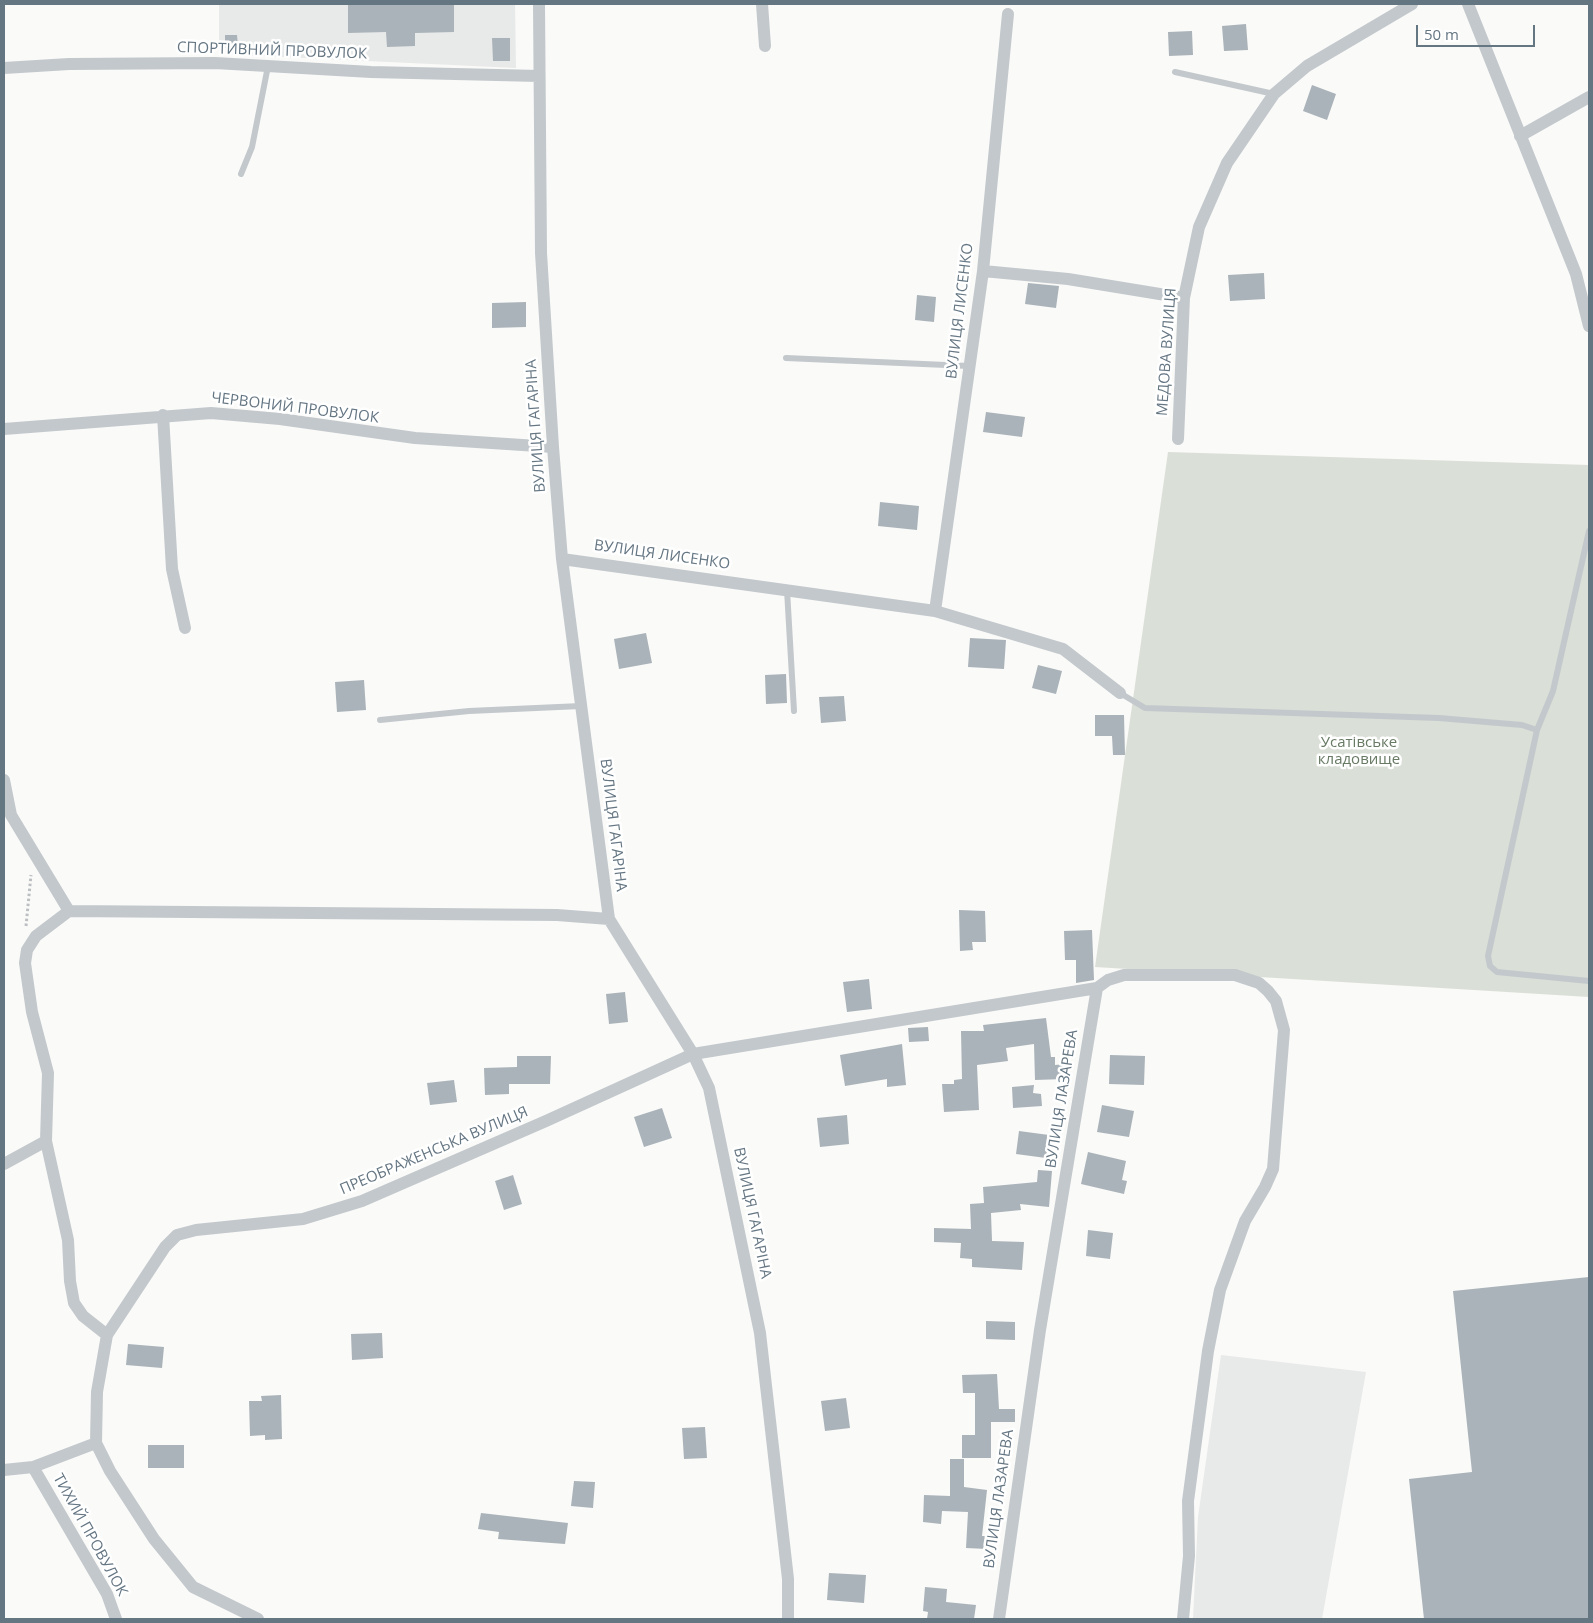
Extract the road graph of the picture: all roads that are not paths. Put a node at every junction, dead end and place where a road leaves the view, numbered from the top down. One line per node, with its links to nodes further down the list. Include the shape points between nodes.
1 (539, 4): 10 (street, ВУЛИЦЯ ГАГАРІНА)
2 (762, 4): 6 (street)
3 (1412, 4): 11 (street, МЕДОВА ВУЛИЦЯ, via 1307,66)
4 (1468, 4): 13 (street)
5 (1008, 14): 15 (street, ВУЛИЦЯ ЛИСЕНКО)
6 (765, 46)
7 (268, 66): 8 (street, СПОРТИВНИЙ ПРОВУЛОК, via 69,64); 10 (street, СПОРТИВНИЙ ПРОВУЛОК); 14 (lane, via 252,147)
8 (4, 68)
9 (1175, 72): 11 (lane)
10 (539, 76): 24 (street, ВУЛИЦЯ ГАГАРІНА, via 541,253)
11 (1274, 94): 16 (street, МЕДОВА ВУЛИЦЯ, via 1224,171 1200,227)
12 (1589, 97): 13 (street)
13 (1520, 136): 17 (street)
14 (241, 174)
15 (983, 271): 16 (street, via 1068,279); 20 (street, ВУЛИЦЯ ЛИСЕНКО)
16 (1184, 298): 23 (street, МЕДОВА ВУЛИЦЯ)
17 (1588, 309): 18 (street)
18 (1589, 326)
19 (786, 358): 20 (lane)
20 (969, 366): 28 (street, ВУЛИЦЯ ЛИСЕНКО)
21 (163, 415): 22 (street, ЧЕРВОНИЙ ПРОВУЛОК); 24 (street, ЧЕРВОНИЙ ПРОВУЛОК, via 211,413 414,438); 29 (street, via 172,569)
22 (4, 429)
23 (1178, 439)
24 (553, 447): 26 (street, ВУЛИЦЯ ГАГАРІНА)
25 (1589, 532): 34 (lane, via 1553,691)
26 (562, 559): 27 (street, ВУЛИЦЯ ЛИСЕНКО); 31 (street, ВУЛИЦЯ ГАГАРІНА)
27 (787, 590): 28 (street, ВУЛИЦЯ ЛИСЕНКО); 32 (lane)
28 (935, 611): 30 (street, ВУЛИЦЯ ЛИСЕНКО, via 1063,649)
29 (185, 628)
30 (1120, 693): 34 (lane, via 1145,708 1439,718 1522,725)
31 (581, 706): 33 (lane, via 469,711); 37 (street, ВУЛИЦЯ ГАГАРІНА)
32 (794, 711)
33 (380, 720)
34 (1537, 730): 38 (lane, via 1488,956 1490,966 1496,972)
35 (4, 780): 36 (street, via 11,815)
36 (69, 911): 37 (street, via 557,915); 41 (street, via 36,936 27,950 25,963 32,1012 48,1073)
37 (609, 919): 40 (street, ВУЛИЦЯ ГАГАРІНА)
38 (1589, 982)
39 (1097, 988): 40 (street); 50 (street, ВУЛИЦЯ ЛАЗАРЕВА, via 1040,1330); 51 (street, via 1124,975 1235,975 1259,982 1268,991 1276,1001 1284,1030 1272,1168 1266,1187 1245,1221 1220,1290 1208,1351 1188,1501 1189,1556)
40 (693, 1054): 43 (street, ПРЕОБРАЖЕНСЬКА ВУЛИЦЯ, via 362,1201 303,1219 196,1230 177,1236 165,1247); 49 (street, ВУЛИЦЯ ГАГАРІНА, via 709,1088 760,1332 788,1579)
41 (46, 1142): 42 (street); 43 (street, via 68,1240 74,1303 83,1316)
42 (4, 1164)
43 (107, 1335): 44 (street, ПРЕОБРАЖЕНСЬКА ВУЛИЦЯ, via 97,1392)
44 (96, 1443): 45 (street); 48 (street, ПРЕОБРАЖЕНСЬКА ВУЛИЦЯ, via 154,1539 193,1587)
45 (33, 1467): 46 (street); 47 (street, ТИХИЙ ПРОВУЛОК, via 107,1594)
46 (4, 1470)
47 (116, 1619)
48 (258, 1619)
49 (788, 1619)
50 (999, 1619)
51 (1183, 1619)

